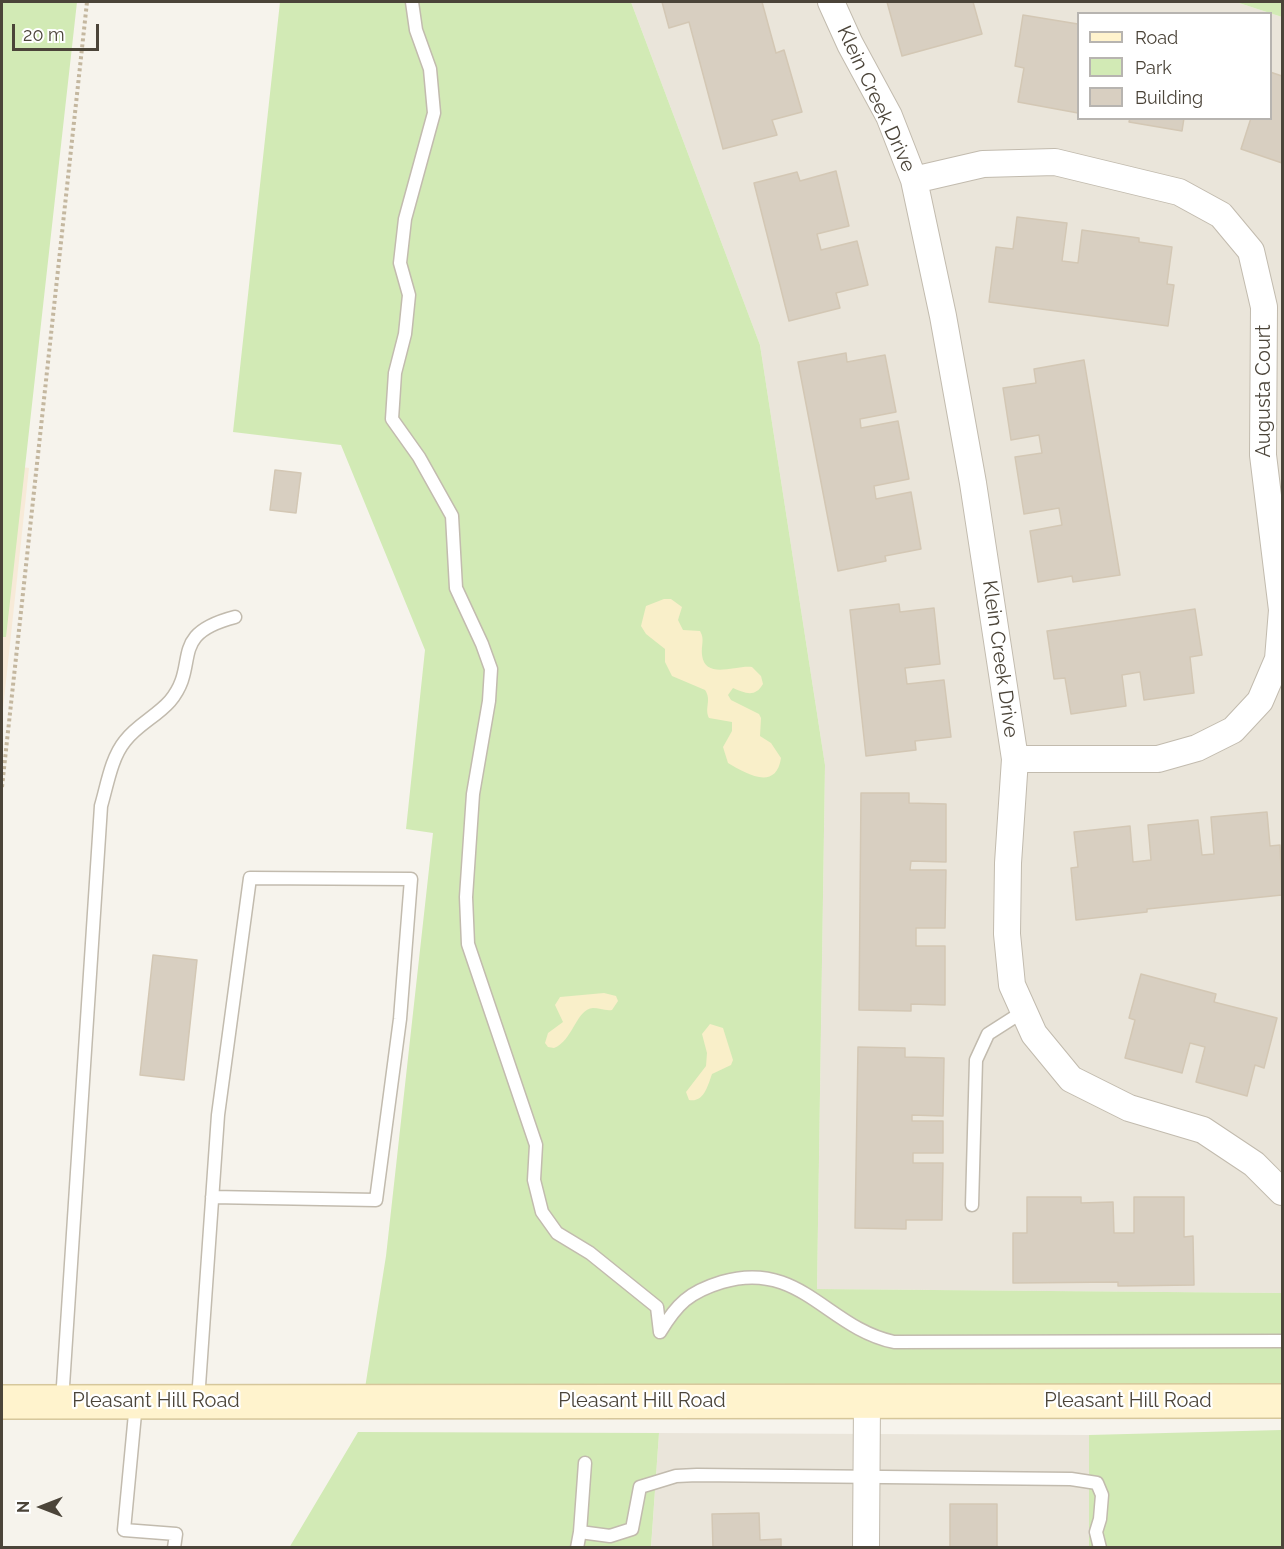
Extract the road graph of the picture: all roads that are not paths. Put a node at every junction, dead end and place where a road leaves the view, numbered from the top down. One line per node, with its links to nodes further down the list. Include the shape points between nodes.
1 (412, 2): 10 (lane, via 416,30 430,69 434,113 405,219 400,264 409,295 395,373 392,419 452,516 456,588 490,669 489,702 473,794 466,897 468,944 536,1145 534,1180 542,1212 556,1233 590,1253 657,1307 660,1332 675,1308 690,1295 732,1280 756,1277 788,1283 860,1330 894,1342)
2 (831, 2): 3 (street, Klein Creek Drive, via 889,116)
3 (914, 180): 5 (street, Klein Creek Drive, via 973,483); 5 (street, Augusta Court, via 983,164 1055,162 1179,192 1221,215 1251,251 1264,307 1263,455 1282,610 1278,659 1260,701 1233,730 1197,748 1158,759)
4 (235, 617): 11 (lane, via 214,623 190,642 182,677 171,700 124,741 101,806)
5 (1015, 759): 6 (street, Klein Creek Drive, via 1007,934 1012,985)
6 (1024, 1011): 7 (street, Klein Creek Drive, via 1034,1034 1071,1079 1129,1108 1203,1130 1254,1164); 9 (lane, via 988,1034 976,1060)
7 (1282, 1192)
8 (212, 1197): 8 (lane, via 218,1115 250,878 411,879 400,1019 376,1200); 13 (lane)
9 (972, 1205)
10 (1282, 1341)
11 (62, 1401): 12 (street, Pleasant Hill Road); 16 (street, Pleasant Hill Road)
12 (136, 1401): 13 (street, Pleasant Hill Road); 20 (lane, via 124,1530 176,1534)
13 (198, 1401): 14 (street, Pleasant Hill Road)
14 (867, 1401): 15 (street, Pleasant Hill Road); 18 (street)
15 (1282, 1401)
16 (2, 1402)
17 (585, 1463): 19 (lane)
18 (866, 1475): 19 (lane, via 675,1476 640,1487 632,1529 609,1536); 22 (street); 23 (lane, via 1071,1479 1096,1483 1102,1495 1096,1533)
19 (580, 1533): 21 (lane)
20 (174, 1548)
21 (577, 1548)
22 (866, 1548)
23 (1100, 1548)

